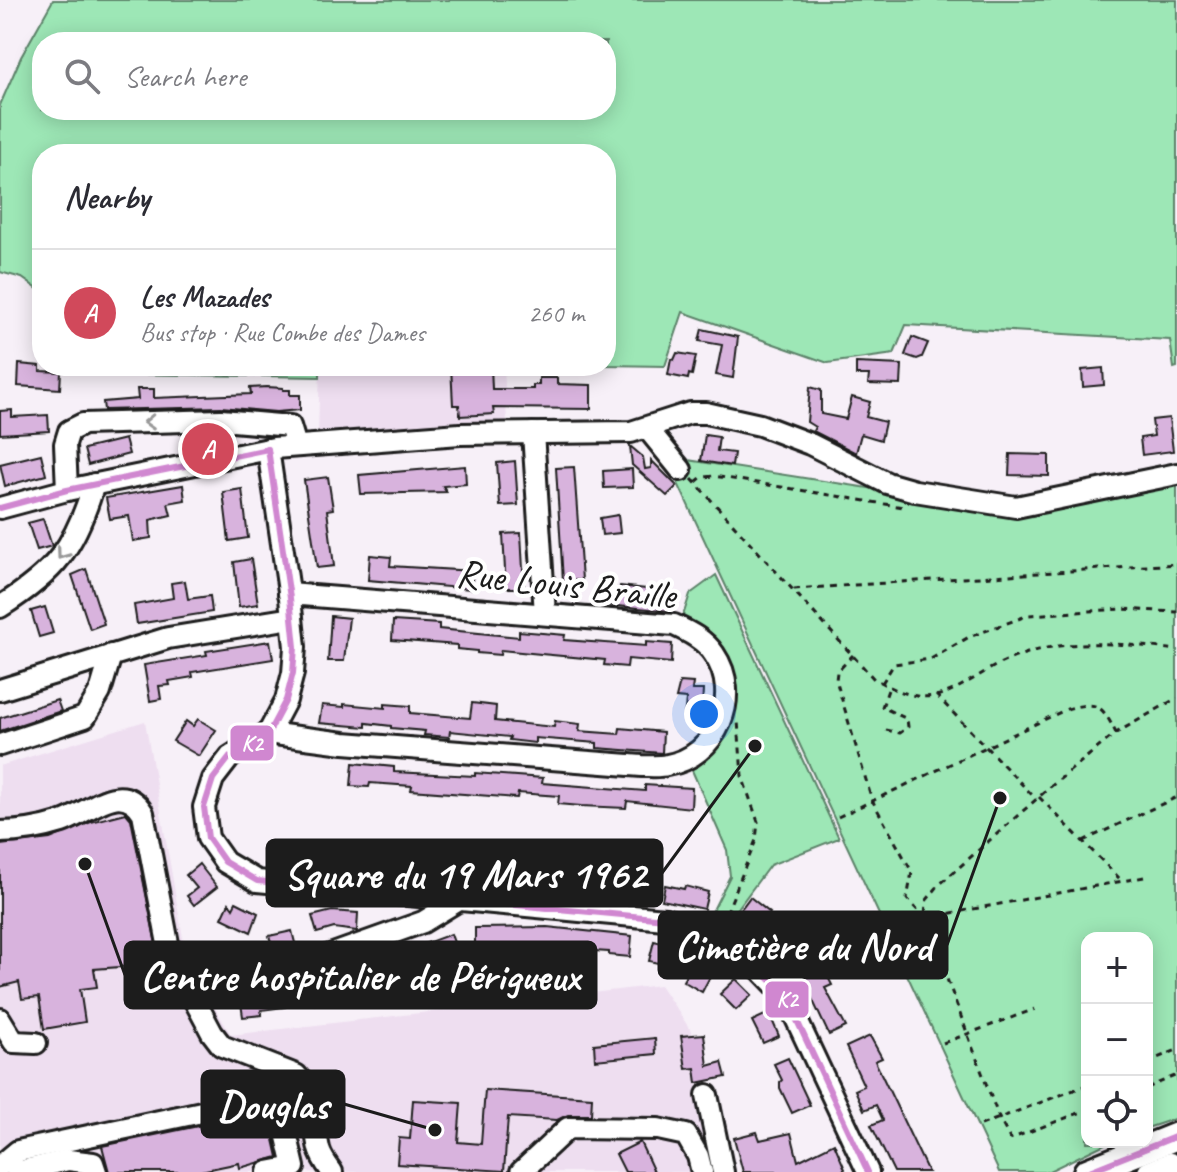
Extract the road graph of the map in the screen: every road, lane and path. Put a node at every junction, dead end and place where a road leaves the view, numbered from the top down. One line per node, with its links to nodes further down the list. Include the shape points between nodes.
1 (639, 430): 2 (street); 5 (street); 6 (street, via 690,413 736,418 793,437 887,483 1016,507)
2 (533, 433): 3 (street); 15 (street)
3 (296, 446): 4 (street); 8 (street, one-way to 8, via 290,426 221,420 83,424 69,431 65,444)
4 (268, 449): 7 (street); 12 (street)
5 (681, 470): 11 (path)
6 (1177, 474)
7 (94, 484): 8 (street); 13 (street, one-way to 13, via 81,525 59,561)
8 (67, 490): 9 (street)
9 (0, 508)
10 (1177, 564): 11 (path)
11 (793, 589): 19 (path)
12 (289, 594): 15 (street, Rue Louis Braille); 16 (street)
13 (0, 607)
14 (1177, 612): 20 (path, via 1122,609 1029,615 969,637 931,659 894,664)
15 (545, 614): 25 (street, Rue Louis Braille, via 674,625 695,635 715,655 726,684)
16 (292, 618): 18 (street, via 168,638); 27 (street, via 293,673 286,700)
17 (1177, 650): 23 (path, via 1060,646 991,668)
18 (111, 655): 22 (street); 29 (street, via 100,692 85,717)
19 (853, 655): 20 (path); 33 (path, via 836,680)
20 (882, 683): 21 (path)
21 (889, 687): 23 (path); 26 (path, via 882,707 907,719 908,727 900,733)
22 (0, 690)
23 (936, 695): 30 (path)
24 (1177, 698): 28 (path)
25 (726, 713): 27 (street, via 697,753 669,765); 41 (path, via 738,720 742,776 758,822 756,840)
26 (886, 730)
27 (267, 733): 39 (street, via 230,757 213,779 204,807 208,838 225,862 257,881)
28 (1116, 733): 30 (path, via 1102,709 1083,704); 32 (path)
29 (0, 745)
30 (986, 747): 32 (path); 33 (path)
31 (1177, 797): 36 (path)
32 (1037, 798): 36 (path); 40 (path, via 939,885 926,901)
33 (872, 800): 34 (path); 40 (path, via 912,872 907,899)
34 (838, 817)
35 (0, 832): 63 (street, via 62,822 114,797 137,804 170,954 189,990 222,1046 303,1082 314,1111 319,1153)
36 (1082, 841): 38 (path)
37 (1144, 877): 38 (path)
38 (1122, 881): 40 (path)
39 (459, 900): 41 (street, via 665,919); 42 (street, via 423,922 291,969)
40 (925, 918): 45 (path, via 924,934)
41 (717, 938): 67 (street, via 753,962 785,995)
42 (212, 979)
43 (1035, 1009): 45 (path)
44 (0, 1019): 46 (street, via 14,1042)
45 (968, 1034): 47 (path); 55 (path)
46 (36, 1043)
47 (943, 1043)
48 (1177, 1050): 49 (path)
49 (1153, 1060)
50 (1177, 1075): 51 (path)
51 (1153, 1085)
52 (1081, 1087): 55 (path)
53 (707, 1095): 66 (street)
54 (1081, 1112): 55 (path, via 1010,1139)
55 (999, 1118): 56 (path)
56 (981, 1125)
57 (1177, 1136): 68 (main road)
58 (0, 1166): 62 (street, via 18,1151 230,1106 261,1106 281,1111 294,1167)
59 (1177, 1166): 69 (street, via 1170,1163)
60 (17, 1172): 61 (street, via 68,1160 93,1163)
61 (96, 1172)
62 (268, 1172)
63 (332, 1172)
64 (521, 1172): 65 (street, via 568,1128 658,1129 686,1135)
65 (702, 1172)
66 (723, 1172)
67 (868, 1172)
68 (1087, 1172)
69 (1148, 1172)

